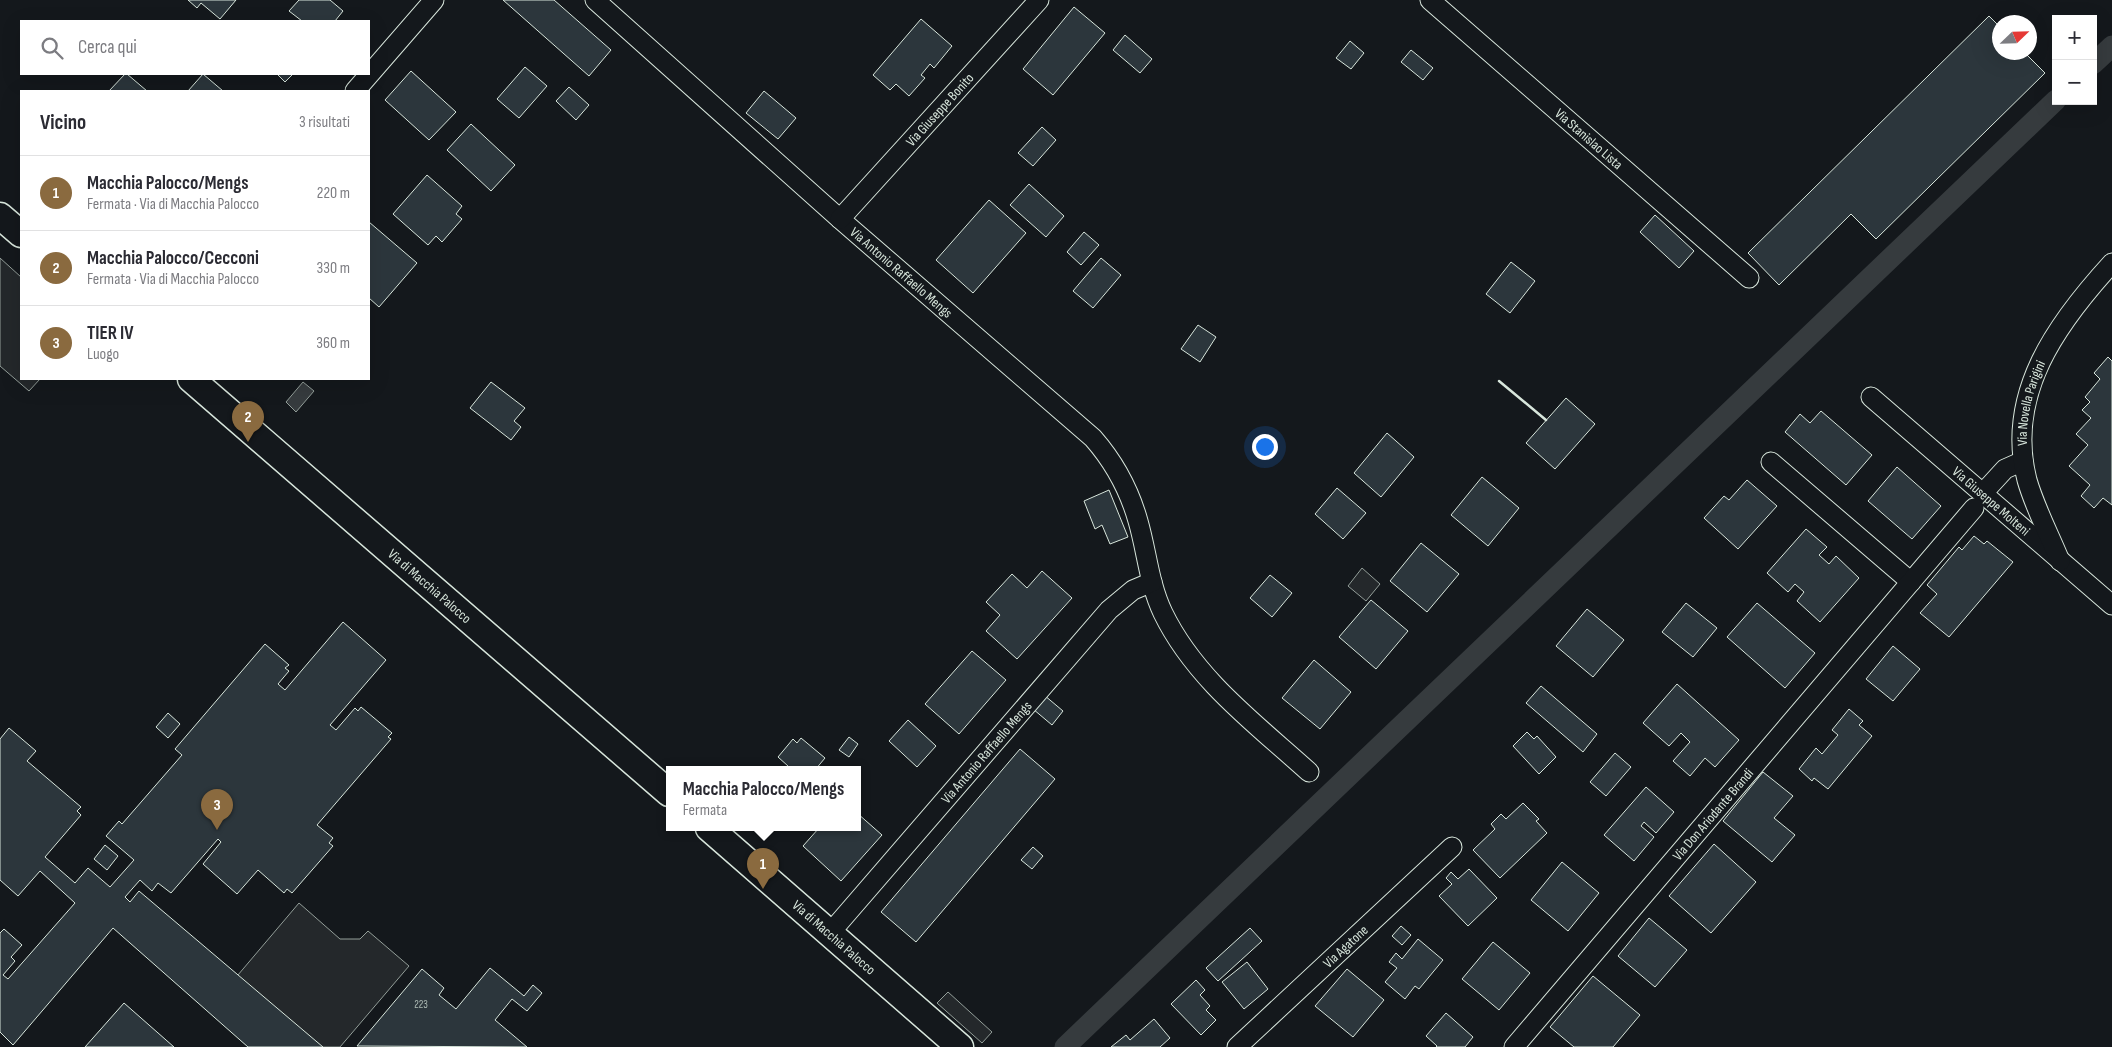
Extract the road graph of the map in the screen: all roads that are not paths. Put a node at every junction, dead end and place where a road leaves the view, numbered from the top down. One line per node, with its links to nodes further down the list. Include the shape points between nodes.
1 (434, 0): 5 (street)
2 (595, 0): 9 (street, Via Antonio Raffaello Mengs)
3 (1039, 0): 9 (street, Via Giuseppe Bonito)
4 (1430, 0): 12 (street, Via Stanislao Lista)
5 (370, 74)
6 (369, 75): 7 (street)
7 (356, 90)
8 (0, 216): 10 (street)
9 (840, 219): 19 (street, Via Antonio Raffaello Mengs, via 1101,447 1119,474 1131,501)
10 (20, 233)
11 (2112, 263): 15 (street, Via Novella Parigini, via 2062,324 2034,373 2023,419)
12 (1749, 278)
13 (192, 380): 23 (street, Via di Macchia Palocco)
14 (1871, 396): 17 (street, Via Giuseppe Molteni)
15 (2023, 461): 17 (street, Via Don Ariodante Brandi, via 2005,469); 18 (street, Via Novella Parigini, via 2030,489)
16 (1771, 462): 20 (street)
17 (1978, 501): 18 (street, Via Giuseppe Molteni); 20 (street, Via Don Ariodante Brandi)
18 (2060, 561): 21 (street, Via Giuseppe Molteni)
19 (1152, 582): 22 (street, Via Antonio Raffaello Mengs, via 1163,613 1199,669); 26 (street, Via Antonio Raffaello Mengs, via 1133,590 1109,610)
20 (1912, 582): 29 (street, Via Don Ariodante Brandi)
21 (2112, 605)
22 (1309, 772)
23 (666, 790)
24 (712, 831): 26 (street, Via di Macchia Palocco)
25 (1452, 847): 28 (street, Via Agatone)
26 (830, 933): 27 (street, Via di Macchia Palocco)
27 (960, 1047)
28 (1237, 1047)
29 (1514, 1047)

